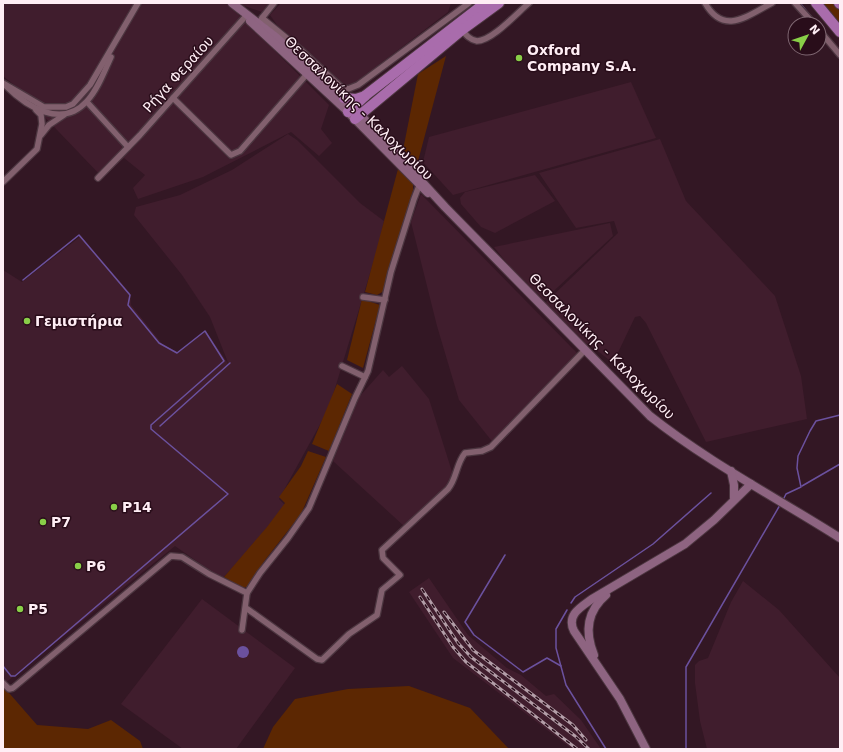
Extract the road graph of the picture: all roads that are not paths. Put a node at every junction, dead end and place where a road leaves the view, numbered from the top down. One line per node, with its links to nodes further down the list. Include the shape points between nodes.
1 (138, 3): 17 (street)
2 (232, 3): 12 (main road)
3 (274, 3): 14 (street)
4 (469, 3): 22 (street)
5 (485, 3): 23 (highway)
6 (499, 3): 15 (highway)
7 (529, 3): 15 (street, via 487,38 472,40)
8 (705, 3): 9 (street, via 716,17 728,22 739,20)
9 (772, 3)
10 (795, 3): 13 (street)
11 (816, 3): 16 (highway)
12 (242, 14): 14 (main road); 24 (street, Ρήγα Φεραίου)
13 (807, 16)
14 (259, 23): 20 (main road, Θεσσαλονίκης - Καλοχωρίου); 22 (street, via 300,49 341,86 348,89); 25 (main road, Θεσσαλονίκης - Καλοχωρίου)
15 (462, 30): 32 (highway)
16 (840, 32)
17 (119, 37): 26 (street, via 96,90); 29 (street, via 84,94 74,104)
18 (827, 40): 19 (street)
19 (840, 55)
20 (307, 74): 24 (street, via 240,151 231,155); 32 (main road, Θεσσαλονίκης - Καλοχωρίου)
21 (3, 83): 27 (street); 28 (street)
22 (358, 85): 23 (street)
23 (366, 95): 25 (highway, via 356,99); 32 (highway)
24 (173, 98): 36 (street, Ρήγα Φεραίου)
25 (344, 98): 32 (main road, Θεσσαλονίκης - Καλοχωρίου)
26 (87, 102): 31 (street); 36 (street)
27 (31, 107): 30 (street); 33 (street, via 41,115)
28 (44, 107): 29 (street); 30 (street)
29 (56, 108): 30 (street)
30 (48, 113): 31 (street); 33 (street); 34 (street)
31 (69, 113): 34 (street)
32 (354, 113): 39 (main road, Θεσσαλονίκης - Καλοχωρίου); 40 (main road, Θεσσαλονίκης - Καλοχωρίου, via 415,173)
33 (42, 124): 35 (street)
34 (49, 125): 35 (street)
35 (41, 136): 38 (street, via 37,149)
36 (128, 147): 37 (street, Ρήγα Φεραίου)
37 (98, 178)
38 (3, 182)
39 (417, 184): 40 (main road, Θεσσαλονίκης - Καλοχωρίου); 42 (street)
40 (445, 207): 43 (main road, Θεσσαλονίκης - Καλοχωρίου)
41 (363, 297): 42 (street)
42 (384, 300): 45 (street)
43 (585, 350): 46 (main road, Θεσσαλονίκης - Καλοχωρίου, via 650,416); 53 (street, via 491,447 465,453 454,482 382,550 383,558 400,575 382,590 377,615 349,634 322,660)
44 (342, 366): 45 (street)
45 (365, 377): 52 (street, via 309,508)
46 (731, 471): 47 (main road, Θεσσαλονίκης - Καλοχωρίου); 49 (main road, via 734,486)
47 (743, 478): 48 (main road, Θεσσαλονίκης - Καλοχωρίου); 49 (main road)
48 (751, 484): 49 (main road); 50 (main road, Θεσσαλονίκης - Καλοχωρίου)
49 (732, 500): 51 (main road, via 714,520 685,544)
50 (840, 538)
51 (615, 586): 55 (main road, via 595,606 588,625 590,643); 55 (main road, via 579,609 572,619 574,630)
52 (247, 593): 53 (street); 56 (street, via 182,557 171,556 13,688 9,689)
53 (246, 608): 54 (street)
54 (242, 630)
55 (600, 668): 57 (main road, via 620,699)
56 (3, 683)
57 (646, 749)

